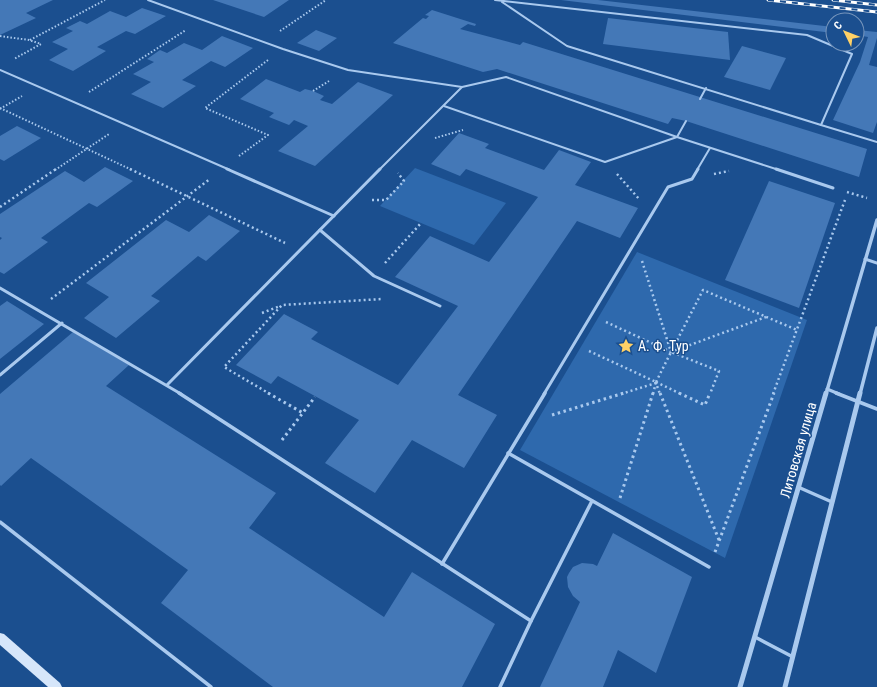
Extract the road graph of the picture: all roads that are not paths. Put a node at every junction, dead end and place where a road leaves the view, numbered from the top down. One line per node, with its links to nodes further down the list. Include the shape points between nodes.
1 (148, 0): 5 (lane, via 348,70)
2 (495, 0): 3 (lane)
3 (501, 1): 6 (lane, via 567,46); 10 (lane, via 807,35 852,54)
4 (0, 70): 15 (lane)
5 (462, 87): 8 (lane); 11 (lane, via 506,77)
6 (706, 88): 7 (lane); 10 (lane)
7 (700, 98)
8 (444, 106): 11 (lane, via 605,162); 15 (lane)
9 (686, 121): 11 (lane)
10 (821, 125): 12 (lane)
11 (676, 137): 13 (lane)
12 (877, 142)
13 (710, 148): 14 (lane); 29 (lane, via 692,179 668,187)
14 (833, 188)
15 (334, 216): 17 (lane)
16 (877, 220): 18 (street, Литовская улица)
17 (320, 230): 21 (lane, via 374,276); 25 (lane)
18 (866, 258): 19 (lane); 26 (street, Литовская улица)
19 (877, 263)
20 (0, 288): 22 (lane)
21 (440, 306)
22 (62, 323): 24 (lane); 25 (lane)
23 (877, 328): 27 (street)
24 (0, 375)
25 (167, 385): 34 (lane)
26 (827, 389): 27 (lane); 30 (street, Литовская улица)
27 (858, 402): 28 (lane); 32 (street)
28 (877, 409)
29 (508, 453): 31 (lane); 34 (lane)
30 (798, 487): 32 (lane); 37 (street, Литовская улица)
31 (592, 501): 35 (lane); 36 (lane)
32 (832, 502): 39 (street)
33 (0, 522): 41 (lane)
34 (442, 564): 36 (lane)
35 (709, 567)
36 (531, 621): 42 (lane)
37 (755, 637): 39 (lane); 43 (street, Литовская улица)
38 (0, 638): 40 (main road)
39 (793, 657): 44 (street)
40 (56, 687)
41 (212, 687)
42 (500, 687)
43 (740, 687)
44 (785, 687)

